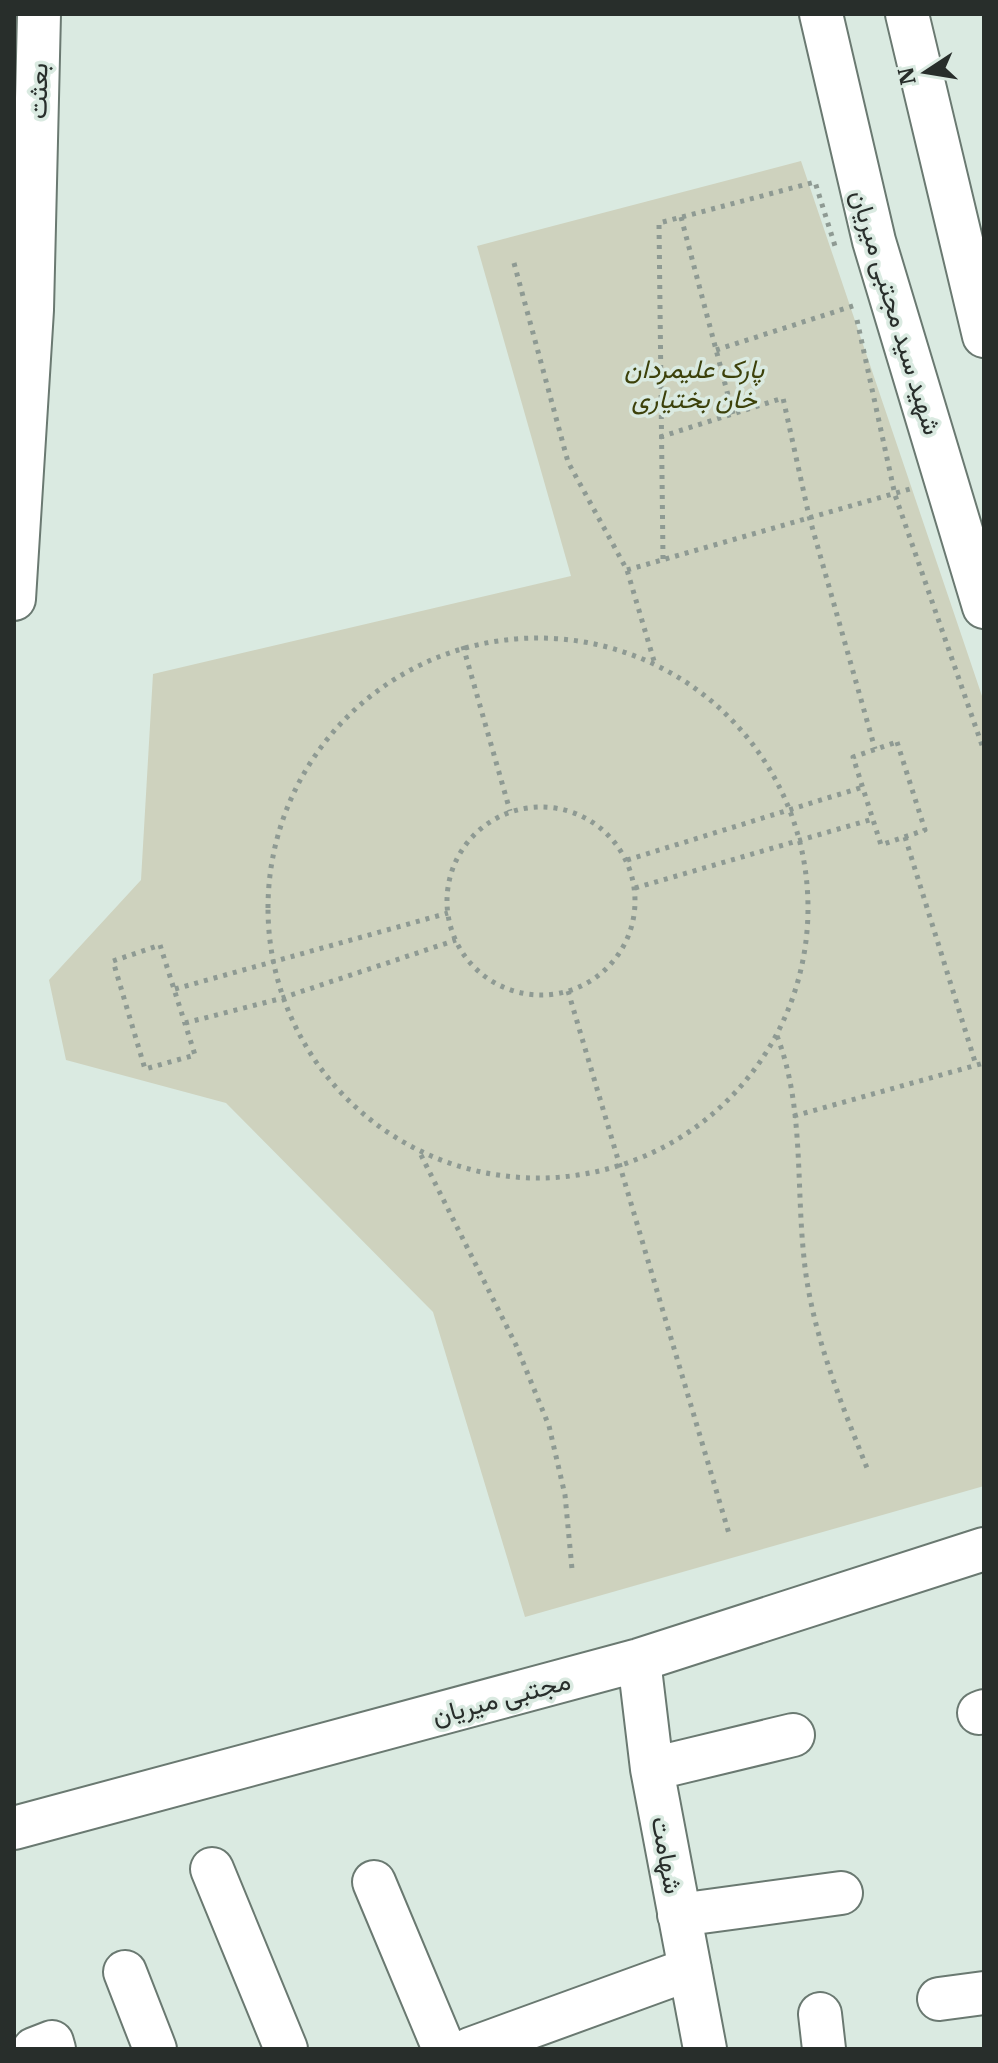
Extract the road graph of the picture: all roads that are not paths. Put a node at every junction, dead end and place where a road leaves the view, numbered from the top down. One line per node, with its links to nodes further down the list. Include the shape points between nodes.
1 (39, 14): 5 (street, بعثت, via 32,310)
2 (821, 14): 6 (street, شهید سید مجتبی میریان, via 874,241)
3 (907, 14): 4 (street)
4 (984, 336)
5 (14, 599)
6 (984, 607)
7 (984, 1549): 8 (street, مجتبی میریان)
8 (639, 1660): 10 (street, شهامت); 11 (street, مجتبی میریان)
9 (793, 1735): 10 (street)
10 (652, 1769): 15 (street, شهامت)
11 (14, 1828)
12 (212, 1869): 23 (street)
13 (374, 1882): 24 (street)
14 (841, 1893): 15 (street)
15 (679, 1915): 16 (street, شهامت)
16 (690, 1969): 25 (street); 26 (street, شهامت)
17 (125, 1972): 22 (street)
18 (984, 1993): 19 (street)
19 (939, 1999)
20 (34, 2049): 21 (street, via 52,2042)
21 (54, 2049)
22 (155, 2049)
23 (286, 2049)
24 (444, 2049)
25 (470, 2049)
26 (705, 2049)

